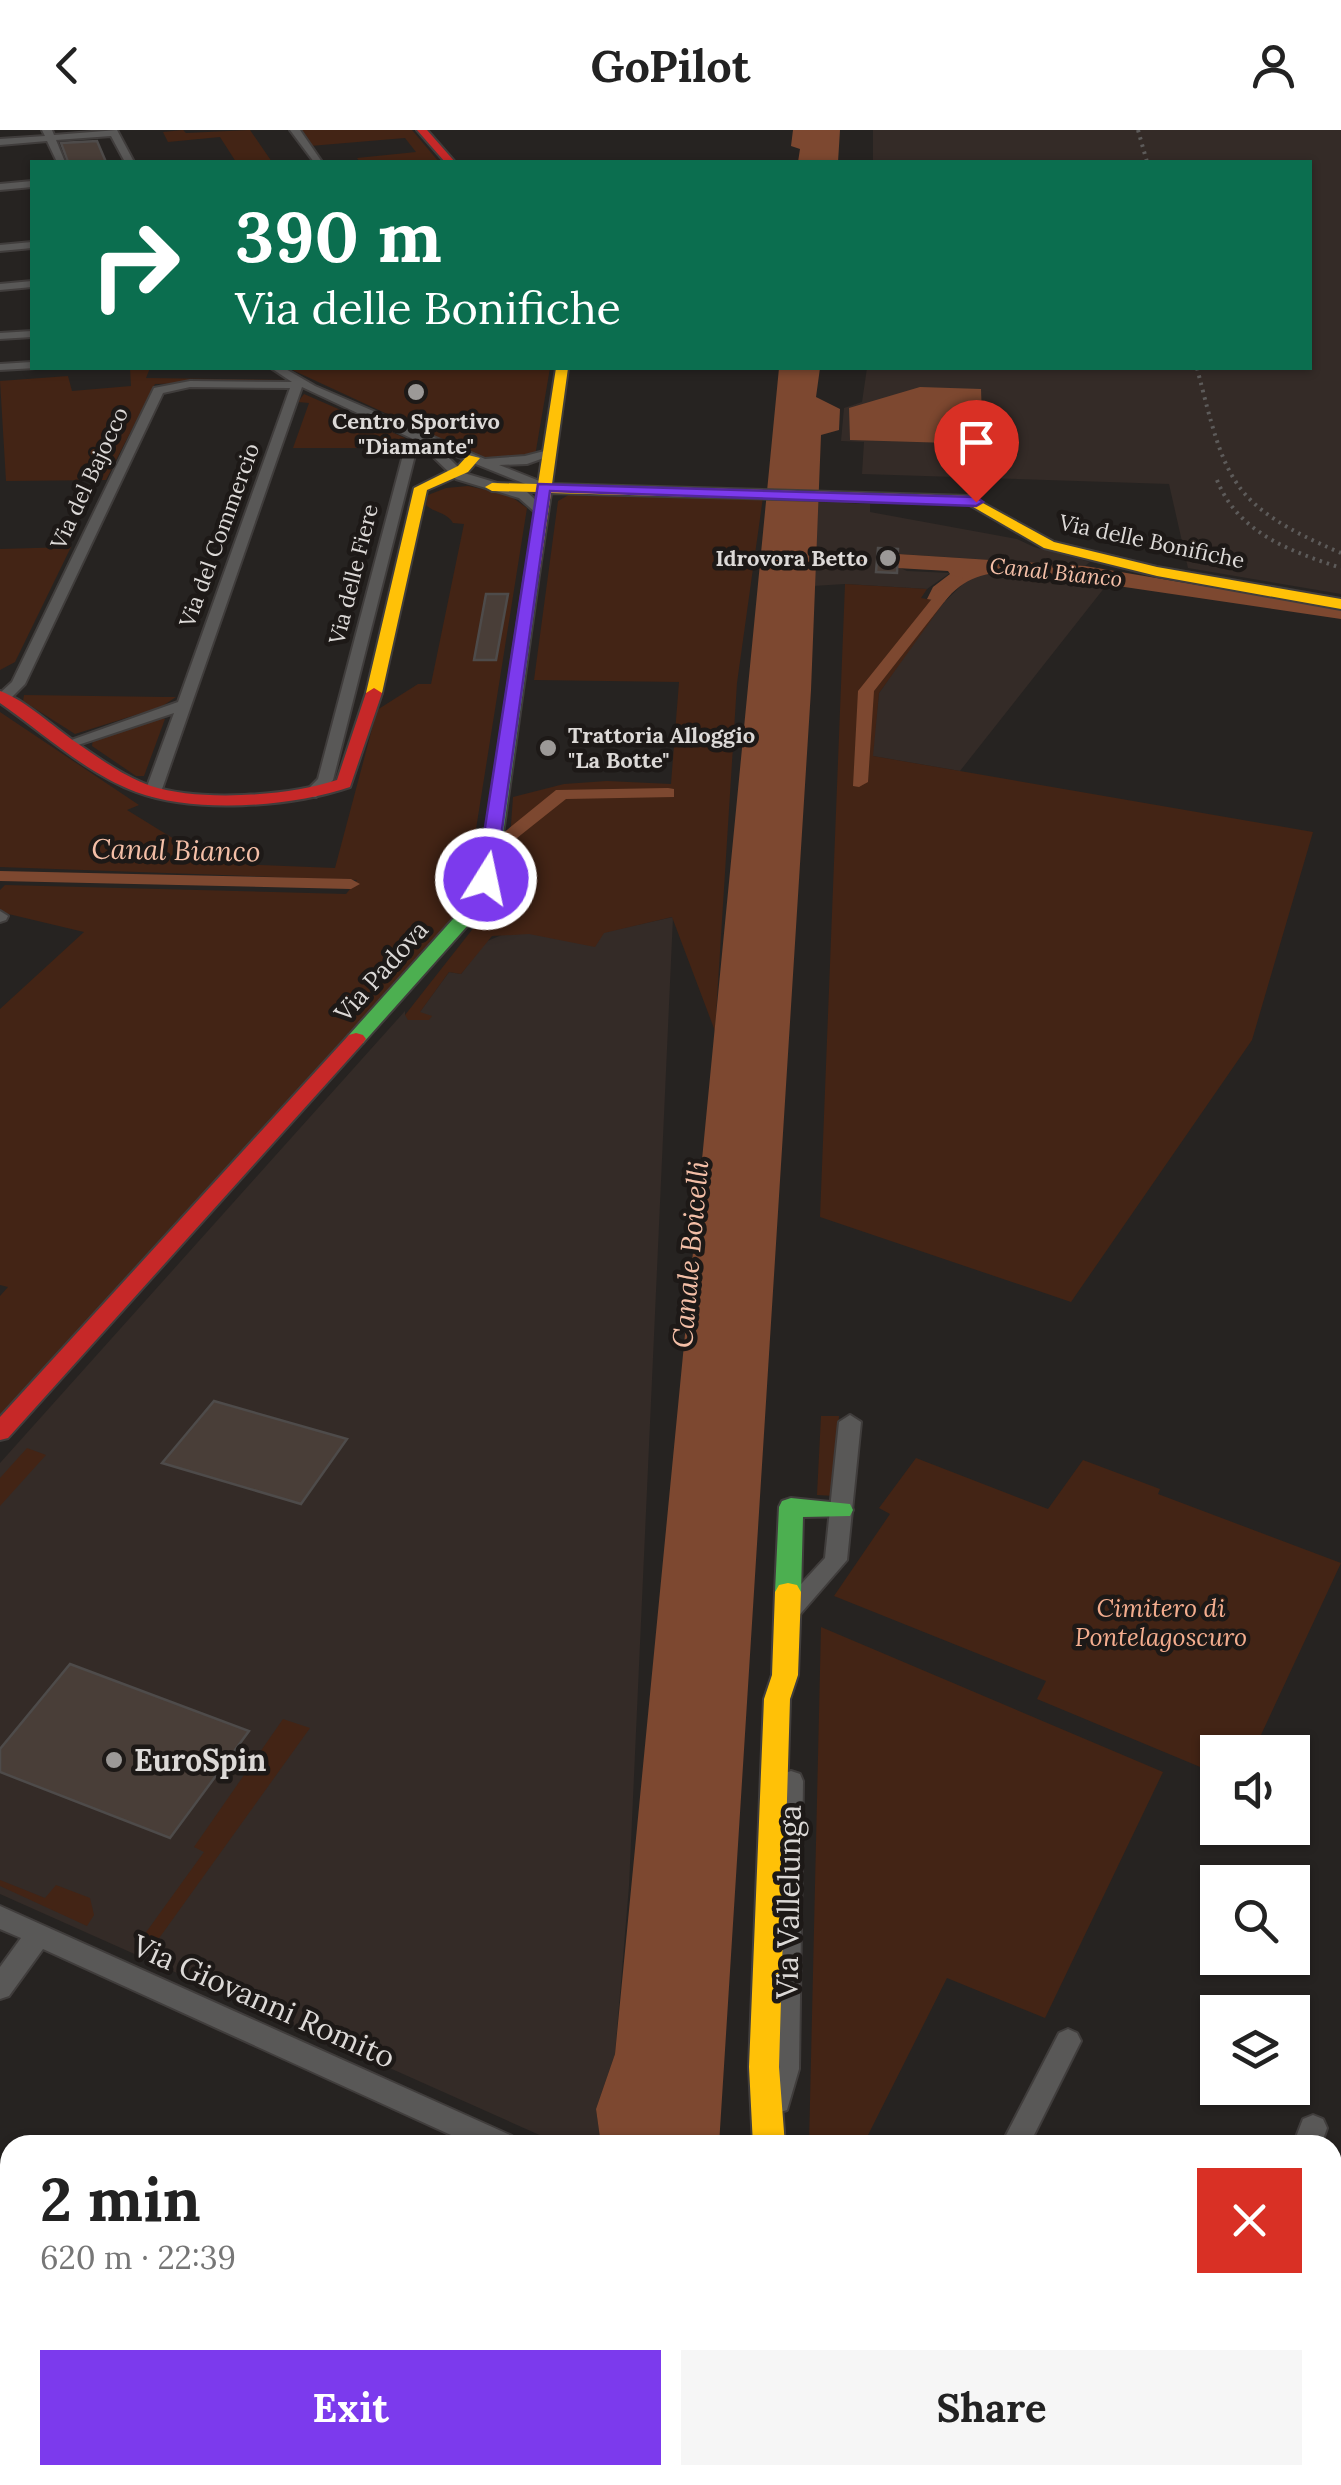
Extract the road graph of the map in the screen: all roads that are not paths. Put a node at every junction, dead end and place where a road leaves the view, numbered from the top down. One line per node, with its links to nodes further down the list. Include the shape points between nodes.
1 (85, 130): 5 (street)
2 (295, 130): 9 (street)
3 (423, 130): 10 (street)
4 (113, 133): 5 (street); 8 (street)
5 (49, 134): 6 (street); 7 (street)
6 (0, 140)
7 (60, 160)
8 (128, 160)
9 (317, 160)
10 (448, 160)
11 (30, 184): 12 (street)
12 (0, 187)
13 (30, 245): 14 (street)
14 (0, 248)
15 (30, 284): 16 (street)
16 (0, 287)
17 (30, 334): 18 (street)
18 (0, 336)
19 (30, 365): 20 (street)
20 (0, 367)
21 (280, 370): 23 (street)
22 (562, 370): 26 (street, Via Padova)
23 (298, 383): 24 (street); 33 (street, Via del Bajocco, via 158,390); 36 (street, Via del Commercio)
24 (420, 438): 25 (street); 27 (street); 28 (street, Via delle Fiere)
25 (432, 452): 27 (street); 27 (street); 28 (street)
26 (548, 452): 27 (street, via 517,462); 31 (street, Via Padova)
27 (463, 461): 29 (street); 30 (street, Via delle Fiere, via 427,482); 31 (street)
28 (407, 464): 34 (street, Via delle Fiere)
29 (486, 486): 30 (street, Via delle Fiere, via 437,487); 31 (street, Via delle Bonifiche)
30 (418, 498): 35 (street, Via delle Fiere)
31 (542, 498): 32 (street, Via delle Bonifiche, via 729,492 976,502 1023,535 1057,547); 41 (street, Via Padova, via 490,863 471,911)
32 (1341, 604)
33 (10, 679): 37 (street)
34 (346, 698): 35 (street); 39 (street, Via delle Fiere, via 324,783)
35 (372, 698): 39 (street, Via delle Fiere, via 347,780)
36 (183, 705): 37 (street); 38 (street, Via del Commercio)
37 (70, 743): 38 (street)
38 (152, 792): 39 (street)
39 (311, 794)
40 (850, 1422): 42 (street)
41 (0, 1432)
42 (841, 1510): 43 (street, via 836,1560); 43 (street, Via Vallelunga, via 791,1507)
43 (788, 1613): 44 (street, Via Vallelunga)
44 (785, 1675): 50 (street, Via Vallelunga, via 792,1706 785,2069)
45 (0, 1917): 46 (street, Via Giovanni Romito)
46 (38, 1934): 47 (street); 49 (street, Via Giovanni Romito)
47 (0, 1988)
48 (1068, 2041): 51 (street)
49 (480, 2135)
50 (770, 2135)
51 (1020, 2135)

